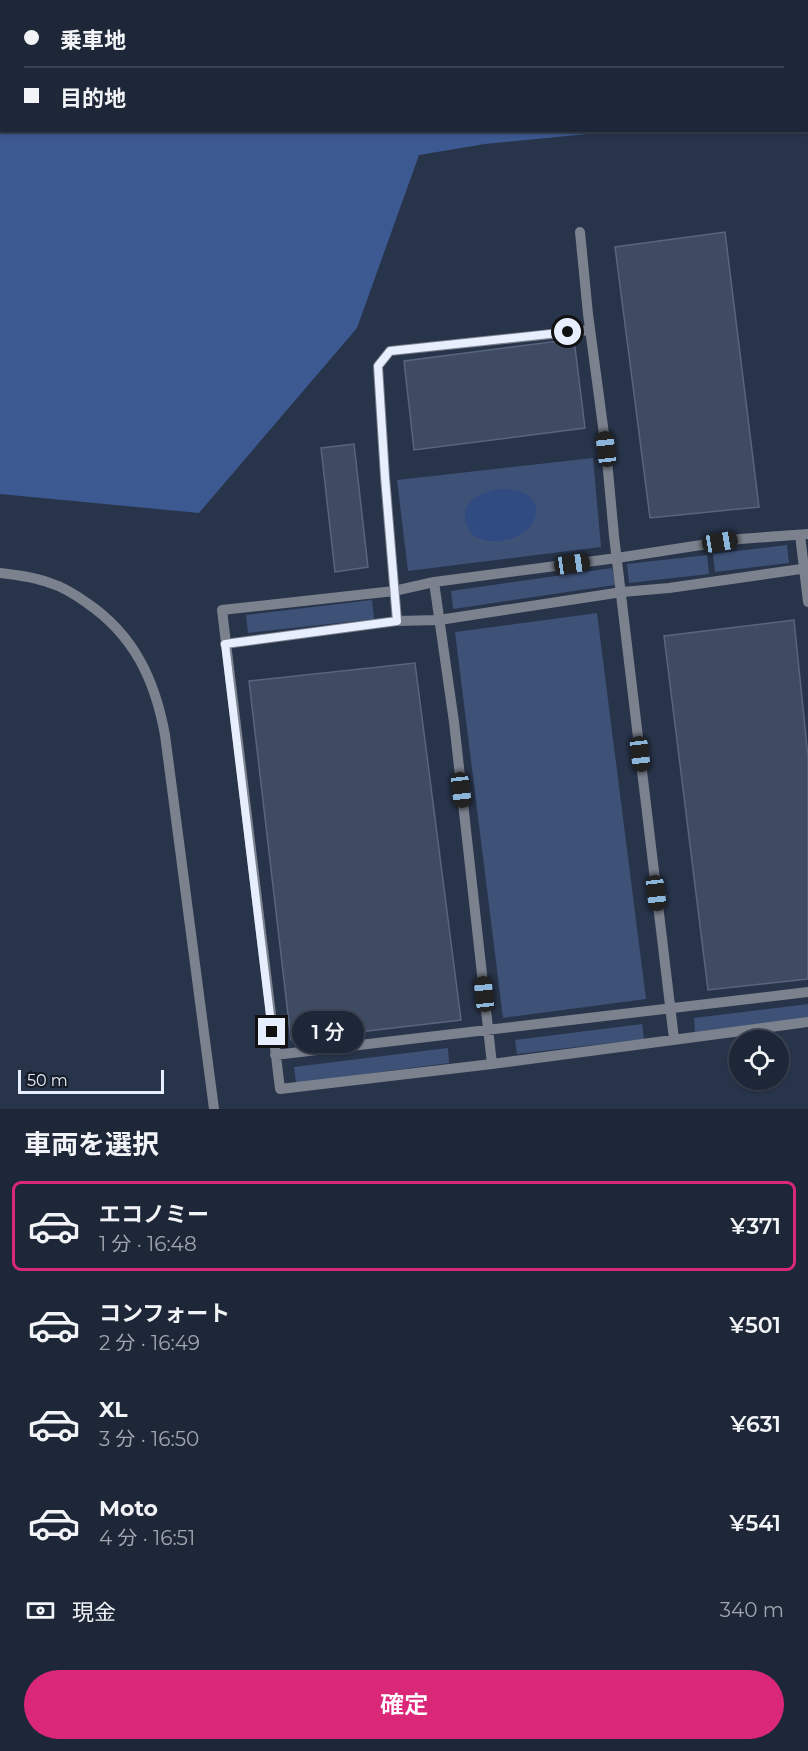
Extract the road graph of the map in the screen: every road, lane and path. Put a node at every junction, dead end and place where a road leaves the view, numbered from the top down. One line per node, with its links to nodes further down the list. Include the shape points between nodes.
1 (580, 232): 2 (lane)
2 (590, 330): 4 (lane); 8 (lane, via 390,351 384,358 378,366)
3 (804, 534): 4 (lane, via 740,539); 5 (lane)
4 (617, 558): 7 (lane); 9 (lane)
5 (806, 568): 9 (lane); 10 (lane)
6 (0, 573): 21 (lane, via 53,584 102,613 123,633 151,682 165,735)
7 (434, 582): 8 (lane); 11 (lane)
8 (394, 591): 12 (lane); 13 (lane, via 222,610)
9 (622, 592): 11 (lane); 15 (lane)
10 (808, 602)
11 (439, 620): 12 (lane); 17 (lane)
12 (397, 621): 13 (lane)
13 (225, 644): 19 (lane)
14 (808, 992): 15 (lane)
15 (669, 1008): 17 (lane); 18 (lane)
16 (808, 1022): 18 (lane)
17 (489, 1030): 19 (lane); 20 (lane)
18 (674, 1039): 20 (lane)
19 (275, 1055): 20 (lane, via 280,1089)
20 (492, 1064)
21 (214, 1109)

